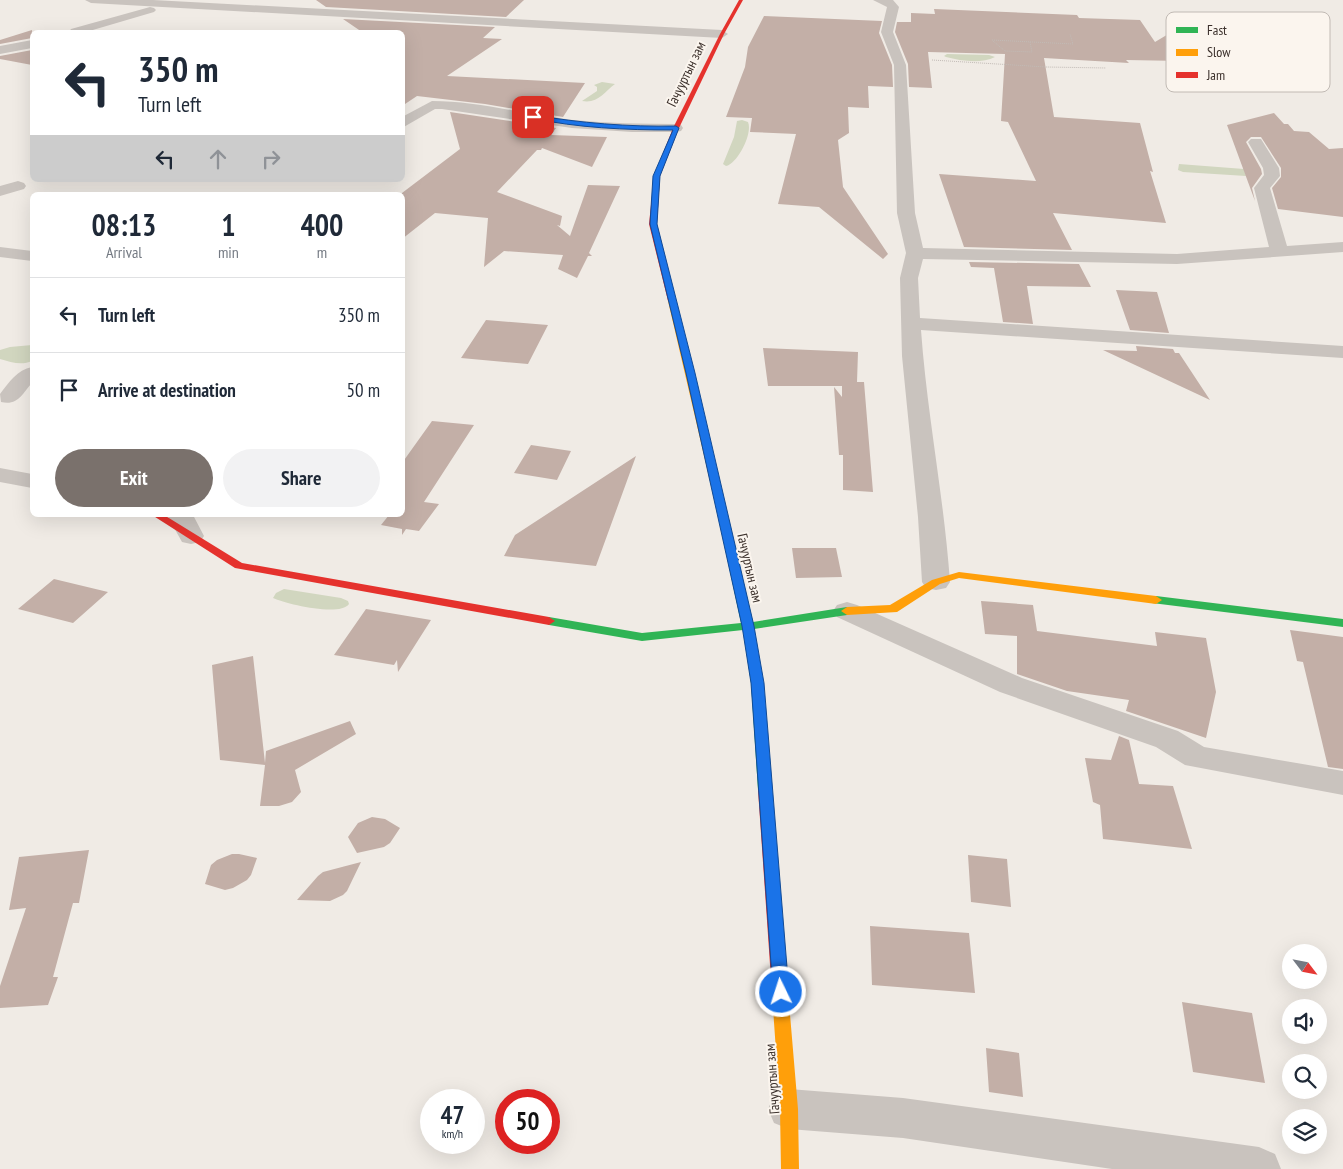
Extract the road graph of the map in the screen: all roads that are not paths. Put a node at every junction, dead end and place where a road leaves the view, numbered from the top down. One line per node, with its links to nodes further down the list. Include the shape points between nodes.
1 (91, 0): 4 (street)
2 (741, 0): 6 (main road, Гачууртын зам)
3 (880, 0): 17 (street, via 893,7 887,32 900,64 906,213)
4 (167, 5): 5 (street); 6 (street)
5 (82, 30)
6 (722, 34): 10 (main road, Гачууртын зам)
7 (30, 44): 8 (street)
8 (0, 50)
9 (405, 122): 10 (street, via 432,105 442,104 572,124)
10 (676, 128): 31 (main road, Гачууртын зам, via 656,176 653,224)
11 (1256, 142): 16 (street, via 1271,168 1272,176 1262,188)
12 (18, 186): 13 (street)
13 (0, 191)
14 (1343, 247): 16 (street)
15 (0, 252): 18 (street)
16 (1279, 252): 17 (street, via 1177,259)
17 (915, 253): 19 (street, via 909,278)
18 (30, 256)
19 (910, 323): 20 (street); 28 (street, via 912,364 934,531)
20 (1343, 352)
21 (30, 374): 22 (street)
22 (4, 396): 23 (street)
23 (30, 402)
24 (0, 475): 25 (street)
25 (30, 481)
26 (163, 517): 27 (main road)
27 (185, 525): 31 (main road, via 239,566 642,637)
28 (936, 582): 29 (main road, via 893,609); 30 (main road, via 959,575)
29 (848, 611): 31 (main road); 32 (street, via 1011,685 1168,739 1196,757)
30 (1343, 623)
31 (748, 626): 33 (main road, Гачууртын зам, via 758,683)
32 (1343, 783)
33 (789, 1109): 34 (main road, Гачууртын зам); 35 (street, via 902,1118)
34 (790, 1169)
35 (1259, 1169)

